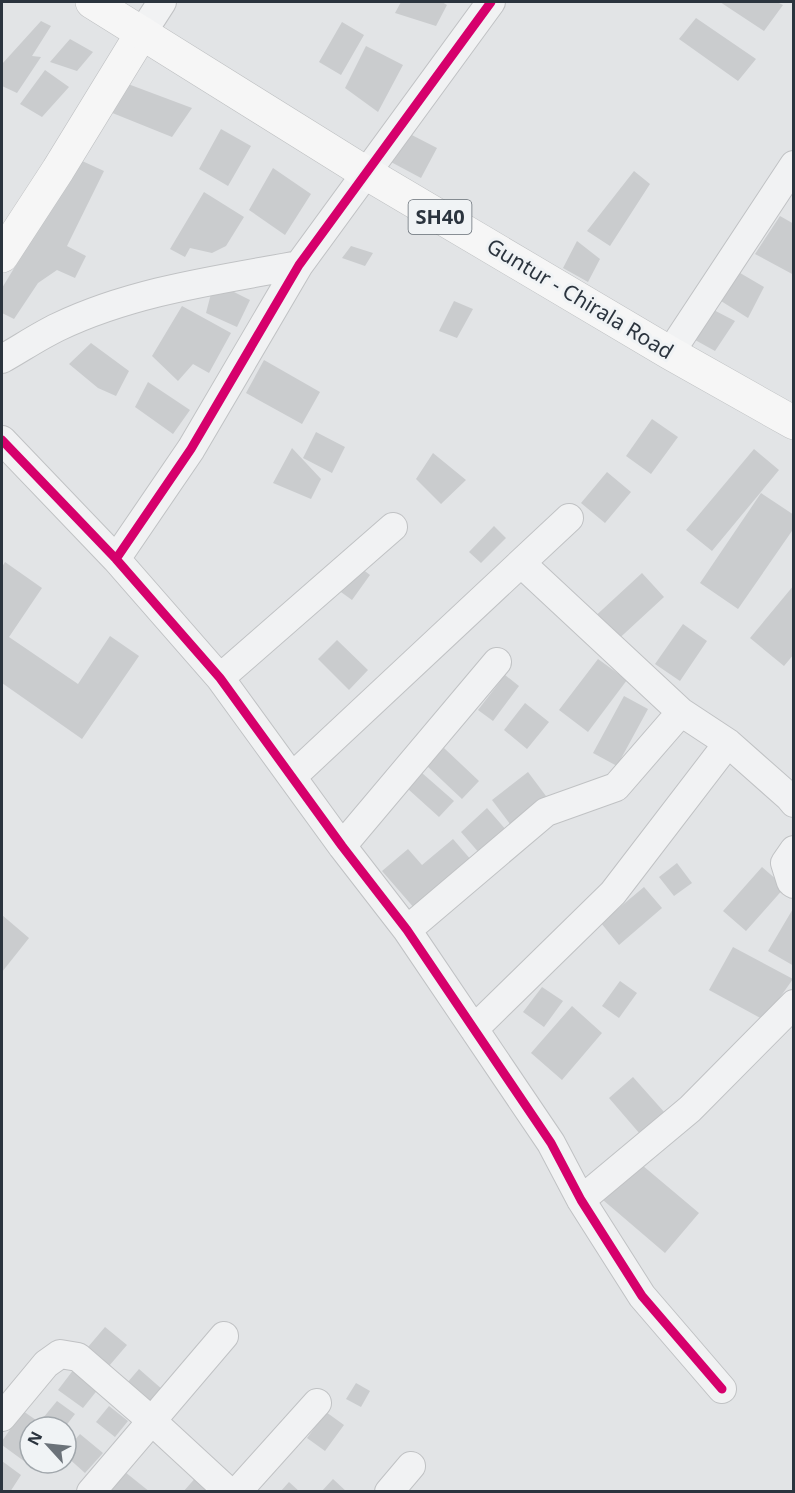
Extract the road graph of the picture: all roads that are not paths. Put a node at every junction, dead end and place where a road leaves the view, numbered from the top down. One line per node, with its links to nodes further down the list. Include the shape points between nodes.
1 (92, 2): 4 (main road, Guntur - Chirala Road / SH40)
2 (162, 2): 4 (street)
3 (491, 2): 6 (street)
4 (142, 33): 6 (main road, Guntur - Chirala Road / SH40); 7 (main road)
5 (794, 165): 9 (street)
6 (366, 173): 8 (street); 9 (main road, Guntur - Chirala Road / SH40)
7 (2, 256)
8 (299, 265): 10 (street, via 186,286 122,303 58,327); 15 (street, via 191,449)
9 (670, 353): 11 (main road, Guntur - Chirala Road / SH40)
10 (2, 359)
11 (794, 423)
12 (2, 440): 15 (street)
13 (569, 518): 16 (street)
14 (393, 527): 18 (street)
15 (116, 559): 18 (street)
16 (521, 563): 19 (street); 21 (street)
17 (497, 662): 23 (street)
18 (220, 678): 21 (street)
19 (681, 712): 20 (street); 26 (street, via 616,787 546,812)
20 (729, 743): 22 (street); 28 (street, via 613,893)
21 (292, 777): 23 (street)
22 (794, 803)
23 (342, 846): 26 (street)
24 (794, 850): 25 (street, via 784,863)
25 (794, 884)
26 (407, 930): 28 (street)
27 (794, 1004): 29 (street, via 690,1109)
28 (474, 1029): 29 (street, via 551,1143)
29 (581, 1200): 31 (street, via 642,1296)
30 (224, 1336): 34 (street)
31 (722, 1389)
32 (317, 1403): 38 (street)
33 (2, 1417): 34 (street, via 46,1364 60,1354 78,1357)
34 (152, 1421): 36 (street); 37 (street)
35 (411, 1467): 39 (street)
36 (91, 1491)
37 (229, 1491)
38 (237, 1491)
39 (389, 1491)

